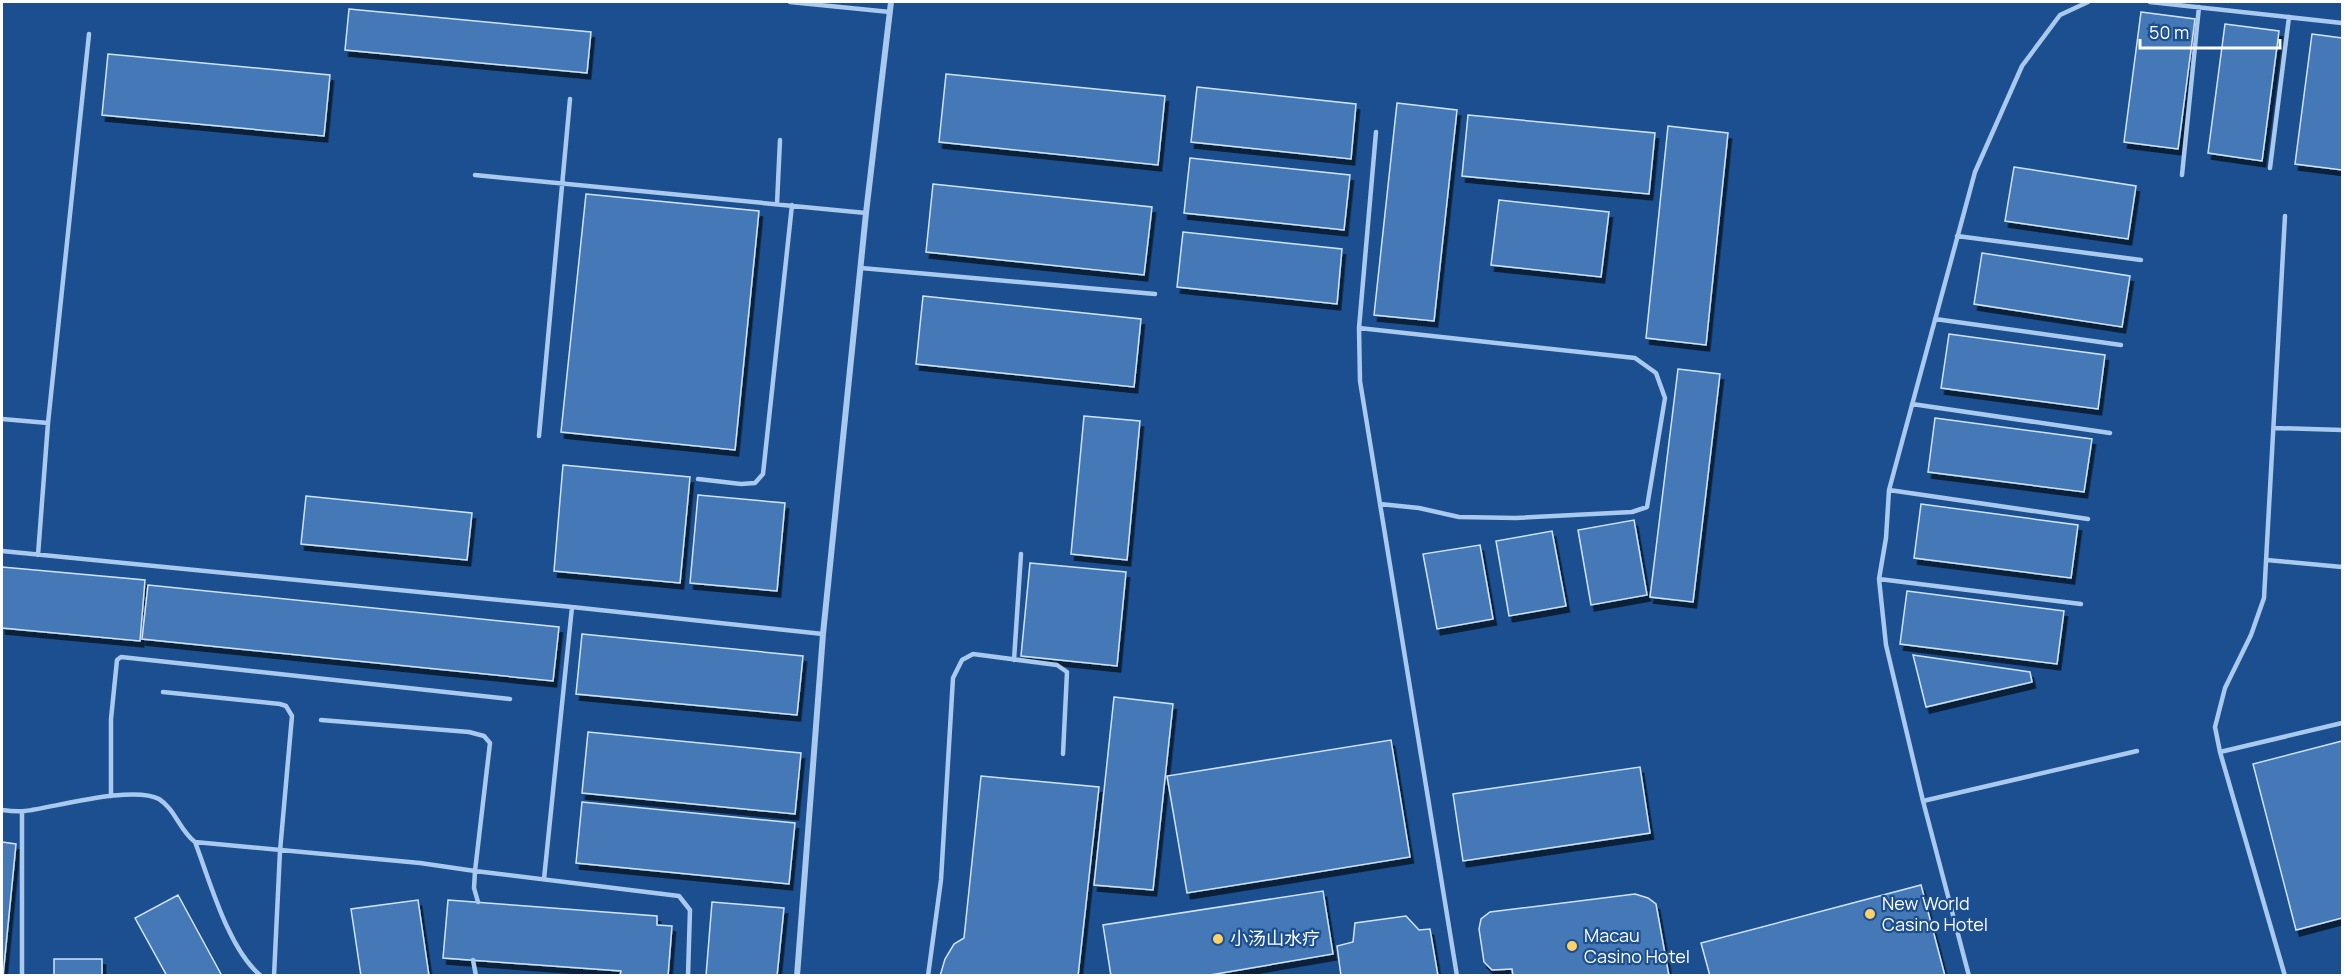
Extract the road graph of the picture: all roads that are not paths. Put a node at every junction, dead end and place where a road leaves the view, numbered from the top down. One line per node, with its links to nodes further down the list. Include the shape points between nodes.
1 (790, 2): 6 (lane)
2 (891, 2): 6 (street)
3 (2088, 2): 21 (lane, via 2060,15 2022,66 1975,172)
4 (2150, 2): 5 (lane)
5 (2199, 7): 7 (lane); 15 (lane)
6 (890, 12): 19 (street)
7 (2289, 17): 8 (lane); 13 (lane)
8 (2343, 22)
9 (89, 34): 30 (lane)
10 (570, 99): 16 (lane)
11 (1376, 132): 26 (lane)
12 (780, 141): 17 (lane)
13 (2270, 168)
14 (475, 175): 16 (lane)
15 (2182, 175)
16 (563, 183): 17 (lane); 34 (lane)
17 (777, 204): 18 (lane)
18 (792, 205): 19 (lane); 35 (lane, via 763,474 755,483)
19 (866, 213): 23 (street)
20 (2285, 216): 31 (lane)
21 (1958, 236): 22 (lane); 25 (lane)
22 (2141, 260)
23 (861, 268): 24 (lane); 47 (street)
24 (1155, 294)
25 (1935, 319): 27 (lane); 28 (lane)
26 (1359, 328): 37 (lane, via 1360,381); 37 (lane, via 1635,357 1656,373 1665,398 1647,507 1632,512 1459,518)
27 (2121, 345)
28 (1912, 404): 33 (lane); 36 (lane)
29 (2, 419): 30 (lane)
30 (48, 423): 41 (lane)
31 (2274, 428): 32 (lane); 42 (lane)
32 (2343, 430)
33 (2110, 433)
34 (538, 436)
35 (698, 479)
36 (1889, 490): 38 (lane); 44 (lane)
37 (1380, 504): 73 (lane)
38 (2088, 519)
39 (2, 551): 41 (lane)
40 (1021, 554): 48 (lane)
41 (38, 555): 46 (lane)
42 (2266, 560): 43 (lane); 54 (lane, via 2265,598 2224,688 2215,728)
43 (2343, 567)
44 (1879, 579): 45 (lane); 57 (lane, via 1886,645)
45 (2081, 604)
46 (572, 607): 47 (lane); 63 (lane)
47 (823, 634): 71 (street)
48 (1014, 660): 55 (lane, via 1057,665 1067,672); 72 (lane, via 974,654 962,660 953,678 940,880)
49 (163, 692): 61 (lane, via 280,704 289,711 292,725)
50 (510, 699): 56 (lane, via 121,657 117,660 111,719)
51 (321, 720): 62 (lane, via 484,736 490,743)
52 (2343, 723): 54 (lane)
53 (2137, 751): 57 (lane)
54 (2220, 752): 75 (lane)
55 (1064, 753)
56 (111, 796): 59 (lane); 60 (lane, via 150,795 161,800)
57 (1923, 801): 74 (lane)
58 (2, 810): 59 (lane)
59 (22, 812): 66 (lane)
60 (195, 842): 61 (lane); 67 (lane, via 233,939 251,968)
61 (280, 851): 62 (lane); 68 (lane)
62 (475, 871): 63 (lane); 64 (lane)
63 (544, 879): 70 (lane, via 679,896 690,910)
64 (478, 902)
65 (473, 960): 69 (lane)
66 (22, 975)
67 (261, 975)
68 (274, 975)
69 (476, 975)
70 (688, 975)
71 (797, 975)
72 (928, 975)
73 (1457, 975)
74 (1969, 975)
75 (2285, 975)

